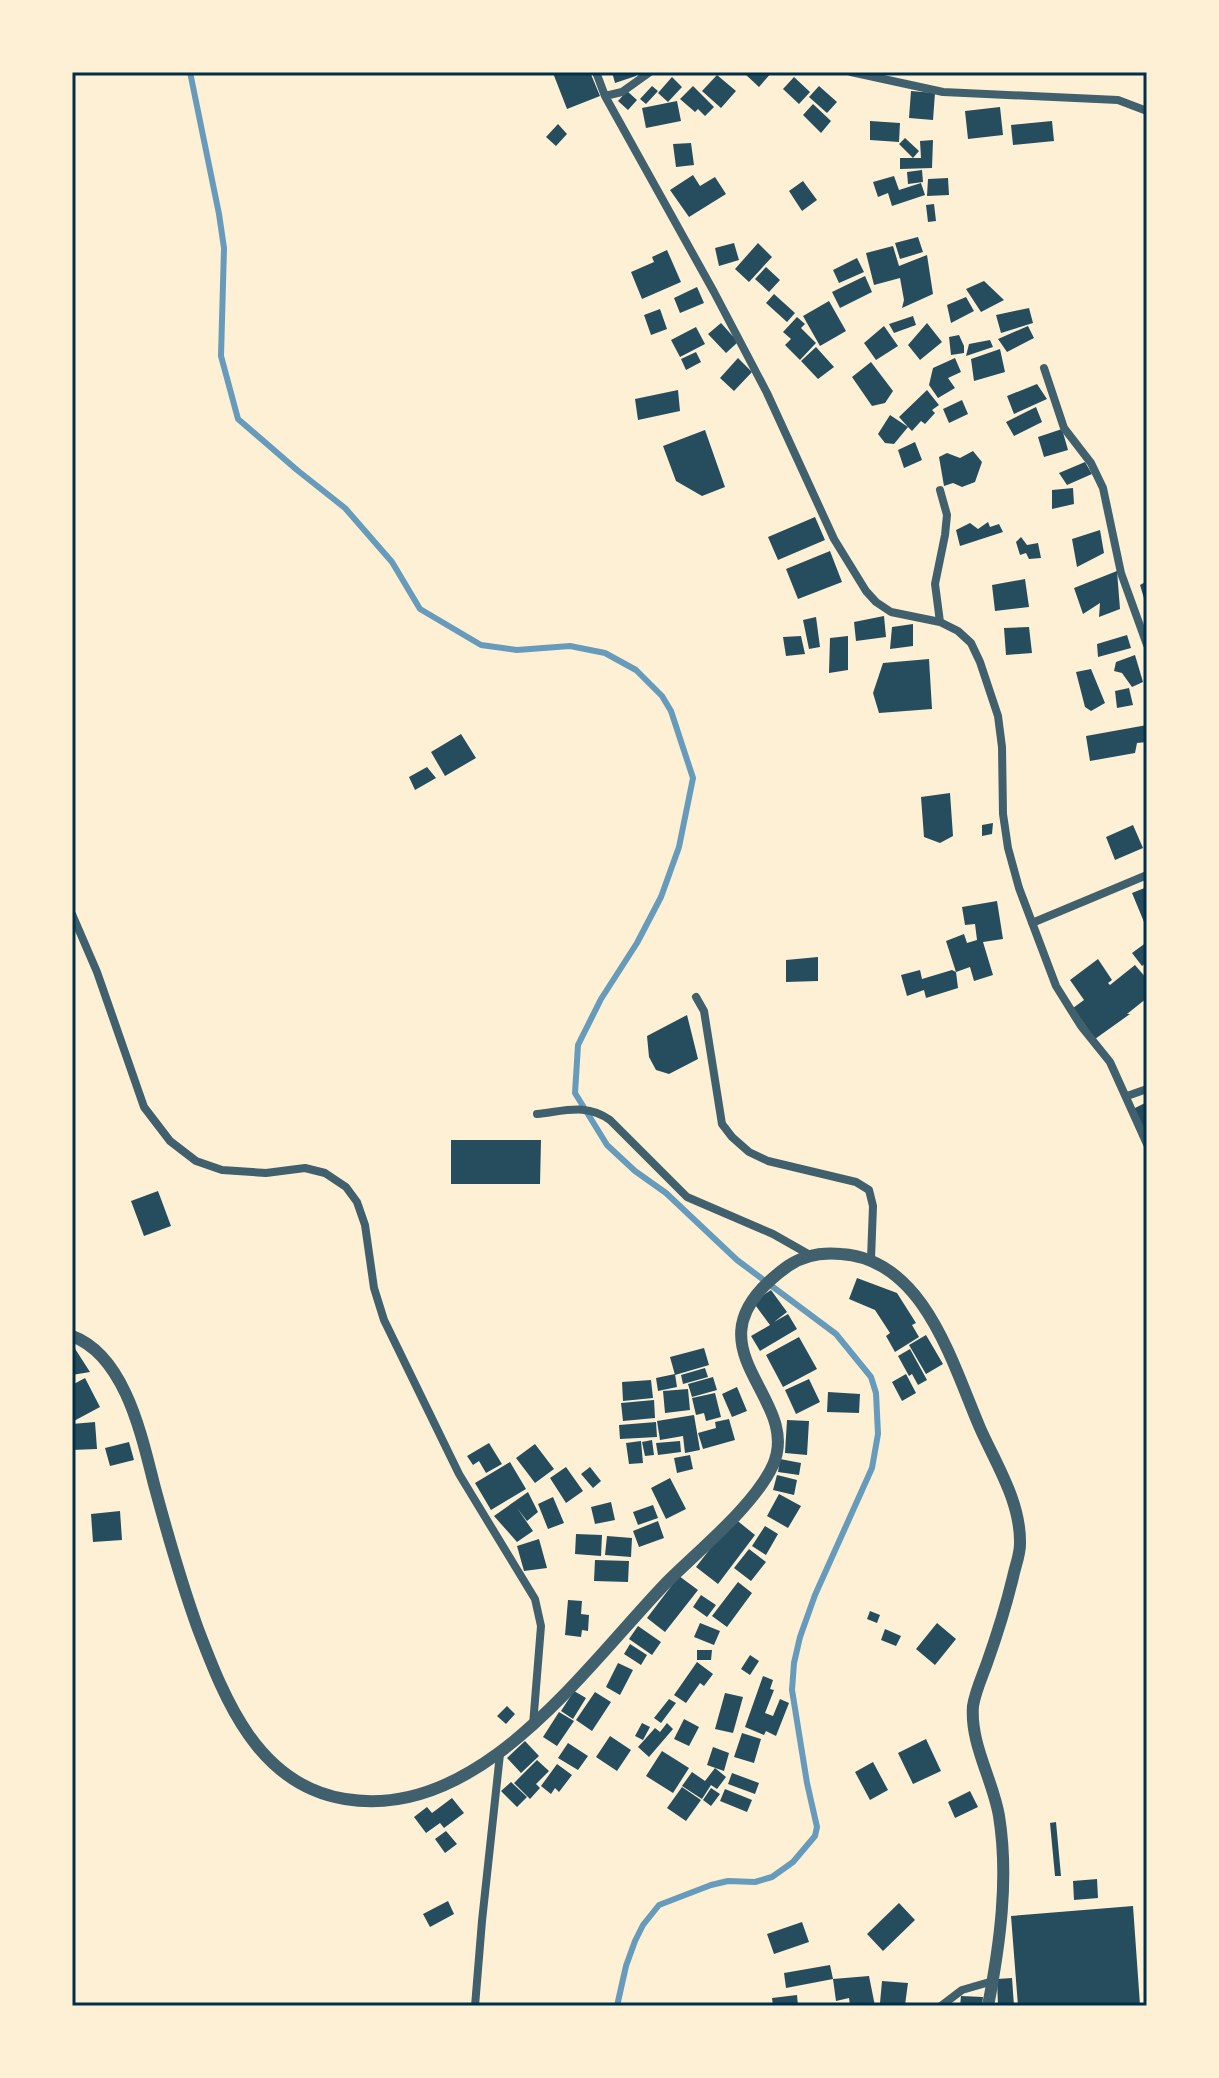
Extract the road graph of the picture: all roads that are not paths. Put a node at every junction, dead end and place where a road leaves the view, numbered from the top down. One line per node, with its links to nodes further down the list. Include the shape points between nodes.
1 (596, 72): 4 (street)
2 (650, 72): 4 (street, via 622,92)
3 (851, 72): 5 (street, via 943,92 1118,100)
4 (605, 96): 8 (street, via 714,292 834,539 866,591 891,612)
5 (1147, 111)
6 (1044, 368): 9 (street, via 1064,428 1103,488 1121,573)
7 (940, 490): 8 (street, via 947,515 935,584)
8 (940, 622): 12 (street, via 971,643 998,716 1008,848)
9 (1147, 645)
10 (1147, 875): 12 (street)
11 (72, 914): 21 (street, via 144,1107 170,1141 196,1161 222,1170 266,1173 305,1168 325,1173 357,1202 384,1320 459,1474 535,1599 541,1626)
12 (1032, 923): 15 (street, via 1060,994 1110,1062)
13 (696, 997): 19 (street, via 704,1011 722,1124 749,1152 768,1161 856,1182 869,1190)
14 (1147, 1089): 15 (street)
15 (1127, 1096): 17 (street)
16 (537, 1114): 18 (street, via 597,1111 687,1197)
17 (1147, 1144)
18 (810, 1255): 19 (street); 21 (street, via 756,1294 743,1321 744,1359 780,1443 772,1468 754,1495)
19 (871, 1259): 23 (street, via 905,1281 921,1301 1014,1502 1020,1545 1005,1610 973,1704 975,1733 998,1809 1005,1876)
20 (72, 1336): 22 (street, via 84,1340 125,1390 180,1578 214,1671 234,1717 273,1763 336,1798 387,1801 454,1781)
21 (533, 1726): 22 (street)
22 (500, 1754): 24 (street)
23 (993, 1981): 25 (street, via 962,1990); 26 (street)
24 (475, 2006)
25 (941, 2006)
26 (988, 2006)

